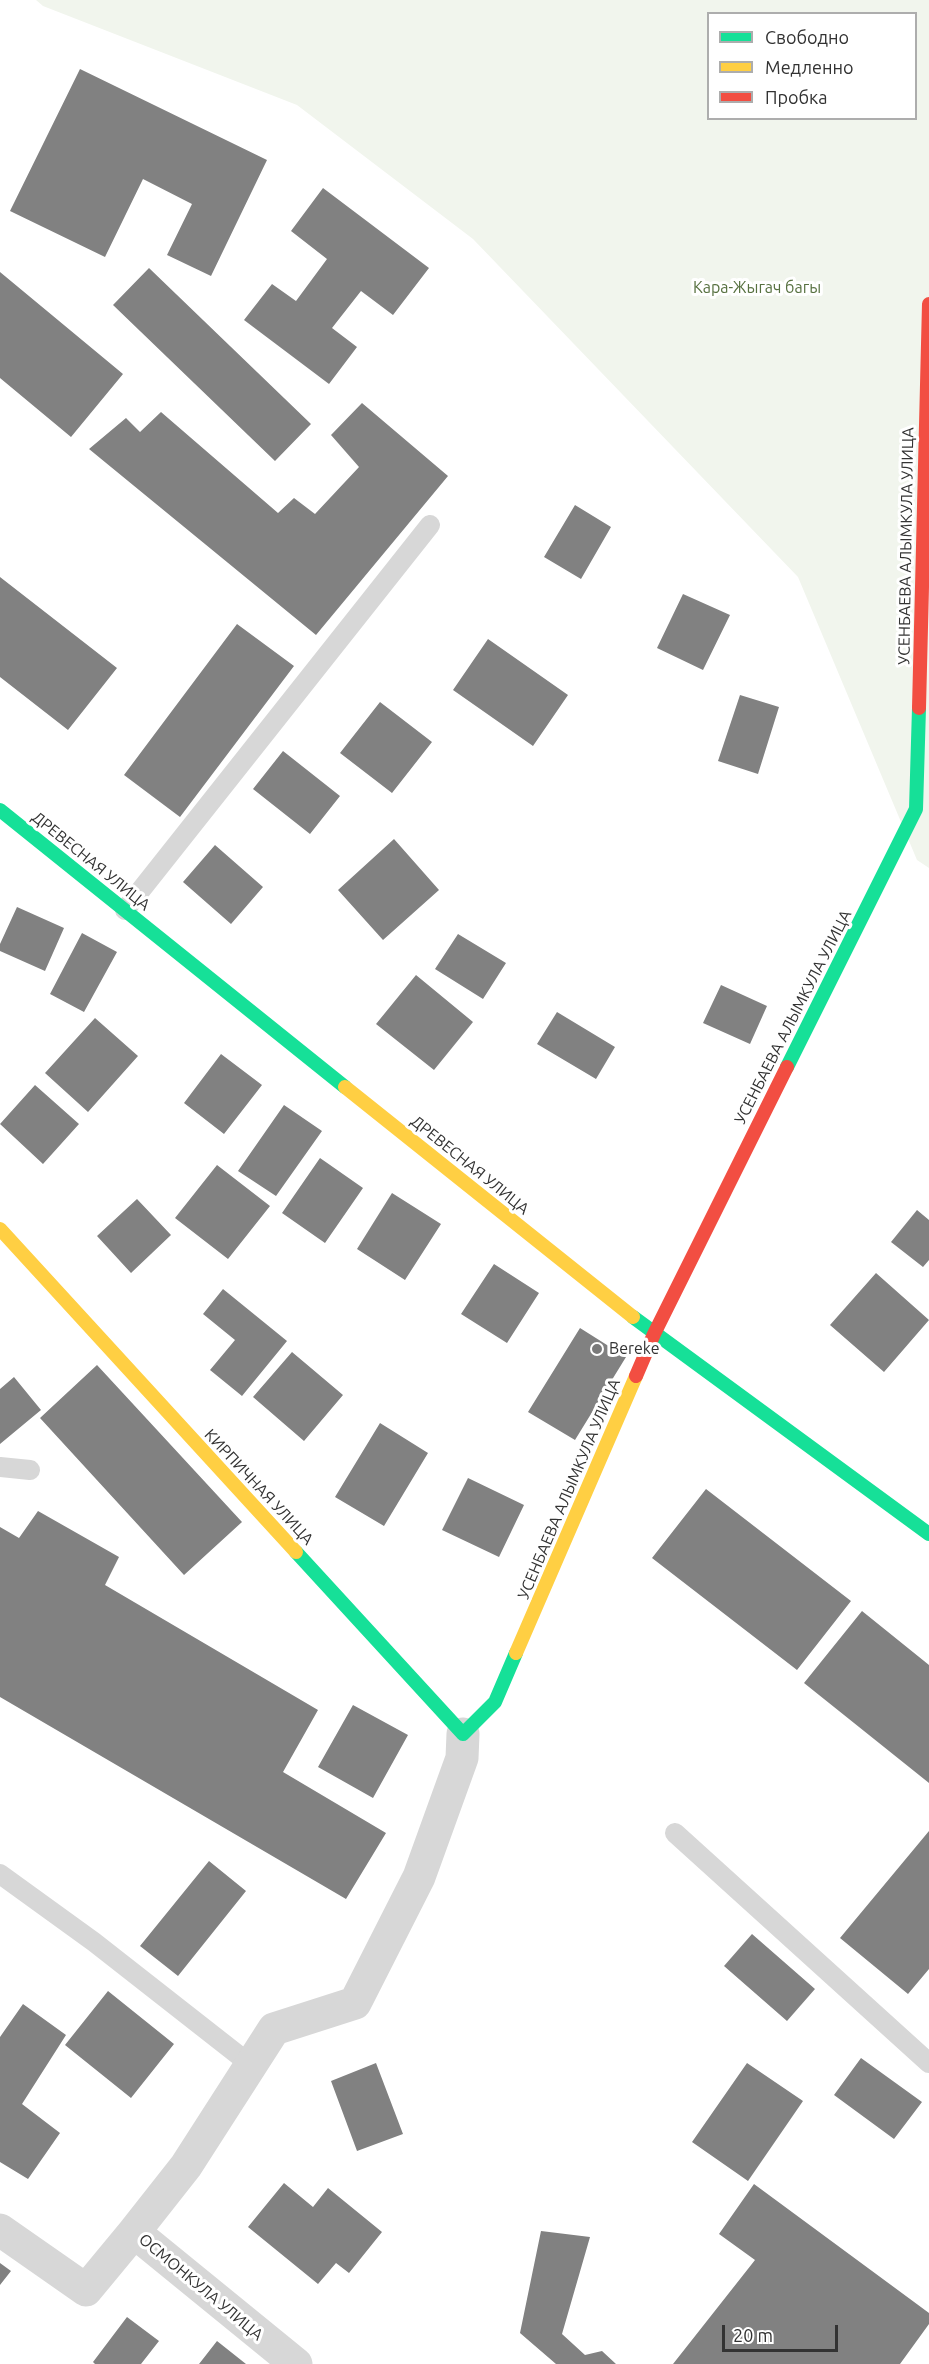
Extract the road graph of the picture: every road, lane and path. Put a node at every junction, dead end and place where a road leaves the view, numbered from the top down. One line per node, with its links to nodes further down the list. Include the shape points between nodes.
1 (929, 304): 3 (street, УСЕНБАЕВА АЛЫМКУЛА УЛИЦА)
2 (430, 525): 5 (lane)
3 (924, 723): 7 (street, УСЕНБАЕВА АЛЫМКУЛА УЛИЦА, via 916,809)
4 (0, 810): 5 (street, ДРЕВЕСНАЯ УЛИЦА)
5 (125, 910): 7 (street, ДРЕВЕСНАЯ УЛИЦА)
6 (0, 1229): 11 (street, КИРПИЧНАЯ УЛИЦА)
7 (654, 1334): 10 (street, ДРЕВЕСНАЯ УЛИЦА); 11 (street, УСЕНБАЕВА АЛЫМКУЛА УЛИЦА, via 495,1702)
8 (0, 1467): 9 (lane)
9 (30, 1470)
10 (929, 1534)
11 (463, 1734): 15 (street, via 462,1758 419,1876 355,2003 274,2029)
12 (675, 1833): 14 (lane)
13 (5, 1884): 15 (lane, via 94,1942)
14 (929, 2063)
15 (251, 2065): 17 (street, via 186,2166)
16 (0, 2229): 17 (street, ОСМОНКУЛА УЛИЦА, via 86,2290)
17 (134, 2232): 18 (street, ОСМОНКУЛА УЛИЦА)
18 (296, 2364)

